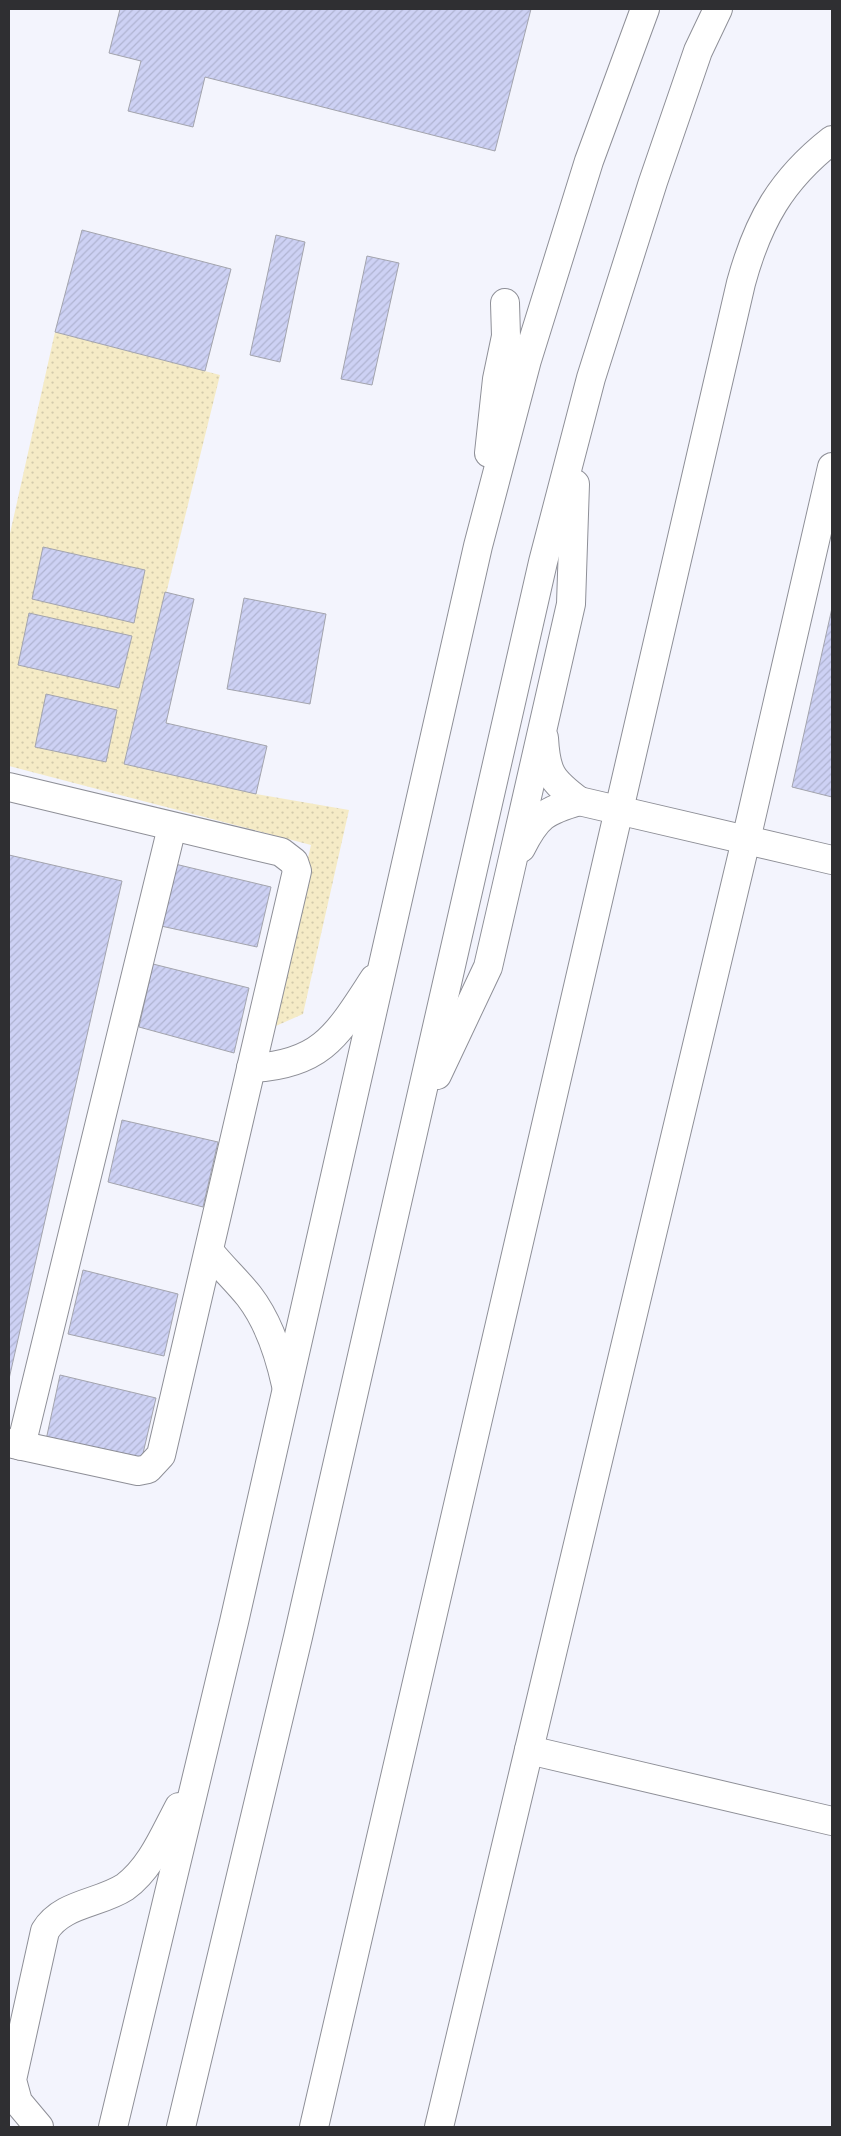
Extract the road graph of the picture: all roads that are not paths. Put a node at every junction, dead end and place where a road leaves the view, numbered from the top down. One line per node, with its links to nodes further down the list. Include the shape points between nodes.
1 (645, 9): 7 (street, via 589,161 527,360)
2 (718, 9): 5 (street, via 698,51 652,182)
3 (832, 140): 11 (street, via 786,183 766,213 752,246)
4 (505, 303): 7 (street, via 506,336 497,379)
5 (576, 435): 8 (street, via 571,604); 18 (street, via 543,562)
6 (832, 467): 13 (street)
7 (478, 546): 16 (street)
8 (543, 721): 10 (street, via 546,758 554,782); 15 (street)
9 (9, 787): 12 (street)
10 (578, 800): 11 (street); 15 (street, via 551,809 531,828)
11 (620, 811): 13 (street); 28 (street)
12 (172, 827): 17 (street, via 281,852 294,862 297,871); 21 (street)
13 (746, 840): 14 (street); 22 (street)
14 (832, 860)
15 (511, 867): 18 (street, via 488,967)
16 (383, 966): 17 (street, via 345,1023 320,1049 283,1065); 20 (street)
17 (251, 1068): 19 (street)
18 (415, 1124): 27 (street, via 298,1637)
19 (210, 1252): 20 (street, via 249,1296 267,1325 280,1357); 21 (street, via 163,1450 156,1462 138,1471 128,1470)
20 (287, 1391): 23 (street)
21 (15, 1444)
22 (529, 1750): 24 (street); 29 (street)
23 (196, 1775): 25 (street, via 138,1876 112,1894 58,1915 45,1931 12,2080 18,2102); 26 (street)
24 (832, 1821)
25 (39, 2127)
26 (113, 2127)
27 (181, 2127)
28 (314, 2127)
29 (439, 2127)

